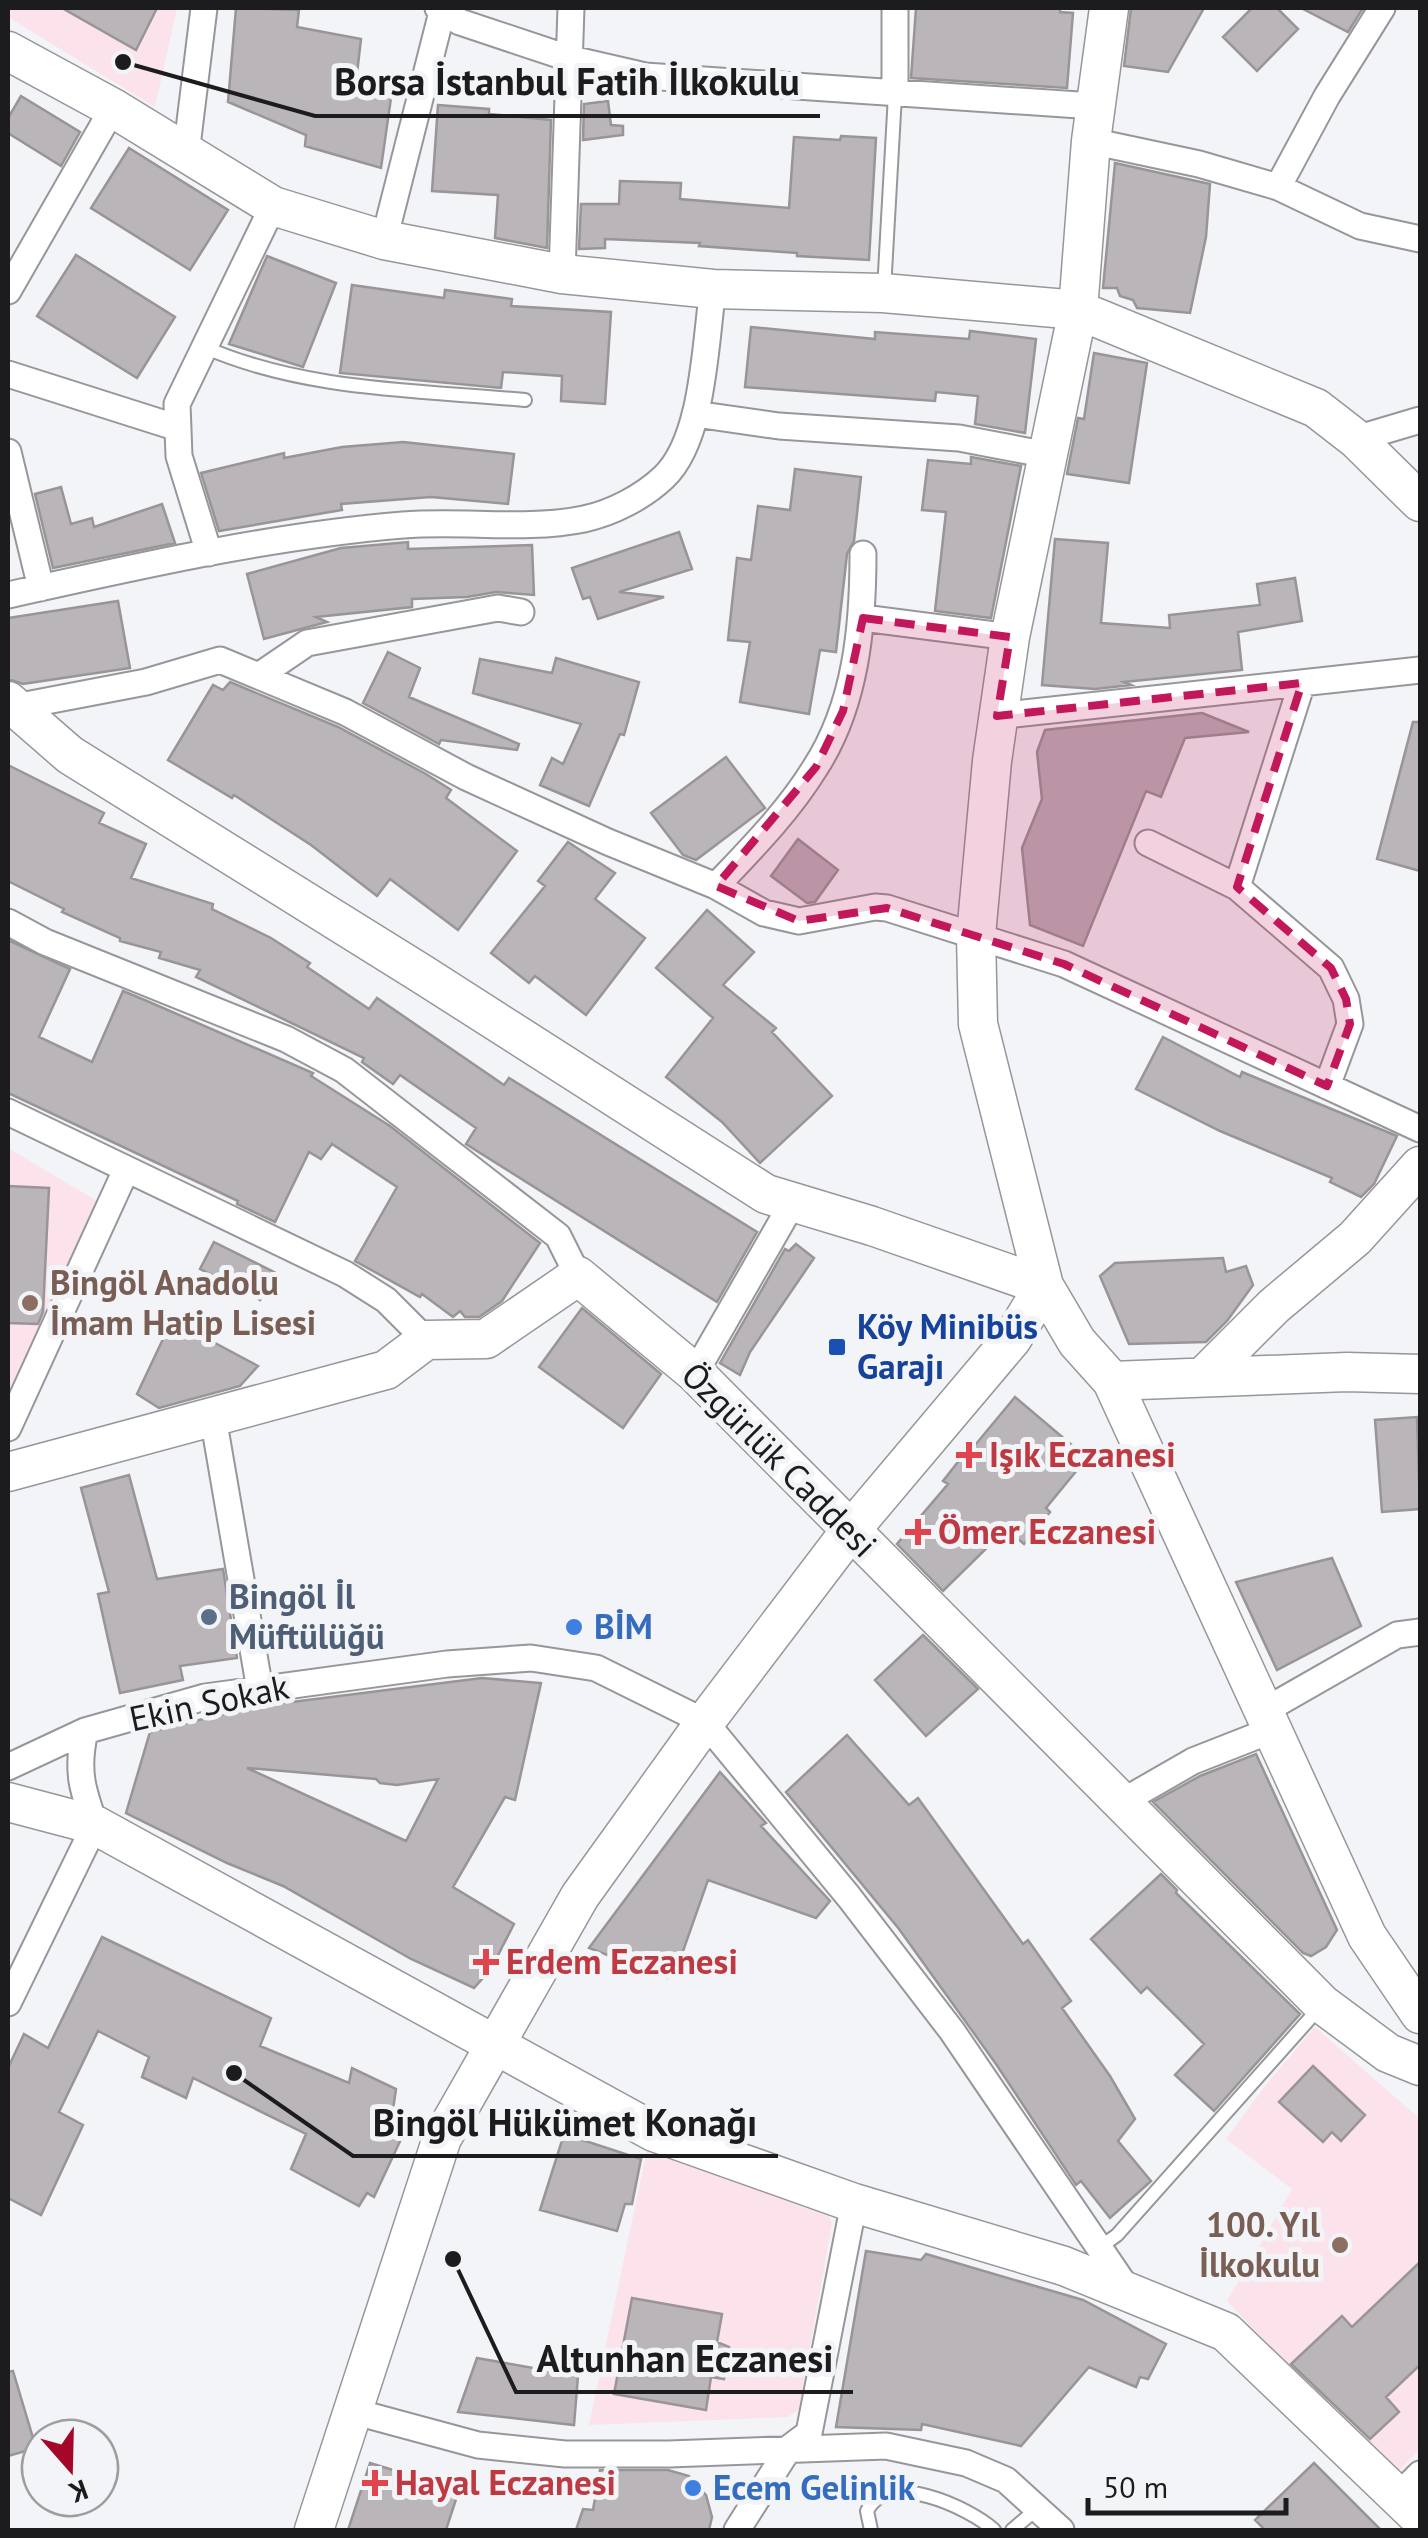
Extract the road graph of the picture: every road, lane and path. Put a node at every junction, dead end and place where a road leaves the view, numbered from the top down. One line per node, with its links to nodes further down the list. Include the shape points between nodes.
1 (204, 8): 12 (street)
2 (571, 8): 8 (street)
3 (894, 8): 9 (street)
4 (1109, 8): 11 (street)
5 (1382, 8): 13 (street)
6 (440, 10): 8 (street); 16 (street)
7 (8, 51): 10 (street)
8 (571, 59): 9 (street, via 645,76); 17 (street)
9 (895, 94): 11 (street); 20 (lane)
10 (113, 108): 12 (street); 19 (street)
11 (1092, 124): 13 (street); 21 (street)
12 (186, 154): 14 (street)
13 (1278, 186): 15 (street, via 1360,226)
14 (273, 206): 16 (street); 22 (street)
15 (1420, 239)
16 (384, 240): 17 (street)
17 (562, 274): 18 (street)
18 (713, 290): 20 (street); 25 (street)
19 (8, 291)
20 (884, 293): 21 (street)
21 (1078, 310): 28 (street, via 1316,408); 30 (street)
22 (204, 347): 24 (lane, via 306,379); 27 (street, via 177,404)
23 (8, 374): 27 (street)
24 (525, 400)
25 (695, 414): 30 (street, via 958,438); 32 (street, via 684,449 665,476 623,506 586,519 404,525)
26 (1420, 420): 28 (street)
27 (178, 428): 32 (street, via 179,456)
28 (1356, 439): 31 (street)
29 (8, 452): 34 (street)
30 (1048, 455): 38 (street)
31 (1420, 502)
32 (208, 552): 34 (street)
33 (862, 554): 37 (street)
34 (40, 588): 35 (street)
35 (8, 595)
36 (521, 612): 40 (street, via 498,608 306,643)
37 (863, 618): 38 (street); 45 (street, via 843,711 816,767)
38 (1010, 637): 43 (street)
39 (1420, 670): 41 (street)
40 (260, 675): 42 (street, via 220,660 146,682); 45 (street, via 466,777)
41 (1302, 683): 43 (street); 46 (street)
42 (11, 704): 54 (street, via 70,755 766,1194)
43 (997, 716): 48 (street)
44 (1148, 843): 46 (street)
45 (716, 886): 48 (street, via 764,913 800,921 875,907)
46 (1237, 888): 49 (street, via 1331,968 1346,999 1350,1024)
47 (8, 922): 55 (street, via 344,1070 558,1236)
48 (976, 935): 49 (street, via 1064,964); 56 (street, via 978,1024)
49 (1327, 1086): 51 (street)
50 (8, 1112): 53 (street)
51 (1420, 1129)
52 (1420, 1166): 60 (street, via 1355,1238)
53 (126, 1170): 57 (street, via 345,1274 386,1300); 63 (street)
54 (793, 1202): 56 (street); 58 (street)
55 (578, 1276): 57 (street, via 486,1339); 58 (street, Özgürlük Caddesi)
56 (1044, 1286): 61 (street, via 1077,1342); 65 (street, via 1012,1339)
57 (426, 1340): 62 (street, via 386,1370)
58 (695, 1373): 65 (street, Özgürlük Caddesi)
59 (1420, 1374): 60 (street)
60 (1203, 1377): 61 (street)
61 (1112, 1380): 68 (street)
62 (213, 1417): 64 (street); 67 (street)
63 (8, 1428)
64 (8, 1472)
65 (850, 1532): 69 (street); 73 (street, Özgürlük Caddesi)
66 (1420, 1632): 68 (street, via 1397,1635)
67 (260, 1690): 69 (street, Ekin Sokak, via 531,1658 596,1668); 70 (street, Ekin Sokak, via 205,1697)
68 (1268, 1720): 73 (street); 77 (street, via 1367,1936)
69 (705, 1722): 78 (street, via 580,1896); 81 (street, via 952,2031)
70 (85, 1731): 71 (street, Ekin Sokak); 74 (street, via 80,1784)
71 (8, 1768)
72 (8, 1802): 74 (street)
73 (1120, 1802): 76 (street, Özgürlük Caddesi)
74 (95, 1825): 75 (street); 78 (street)
75 (8, 2002)
76 (1322, 2004): 79 (street, Özgürlük Caddesi, via 1388,2053); 81 (lane)
77 (1420, 2014)
78 (494, 2046): 80 (street, via 654,2132); 83 (street, via 442,2138)
79 (1420, 2066)
80 (854, 2203): 82 (street, via 1064,2266); 84 (street, via 809,2432)
81 (1100, 2248): 82 (street)
82 (1131, 2294): 85 (street, via 1226,2332)
83 (352, 2412): 84 (street, via 478,2445 565,2454); 87 (street)
84 (789, 2448): 86 (street, via 886,2446 966,2463 1006,2480); 88 (street)
85 (1413, 2496)
86 (1038, 2508): 91 (lane); 92 (street)
87 (314, 2530)
88 (737, 2530)
89 (871, 2530): 90 (lane, via 867,2511 874,2500 914,2494 968,2510)
90 (994, 2530)
91 (1012, 2530)
92 (1061, 2530)

